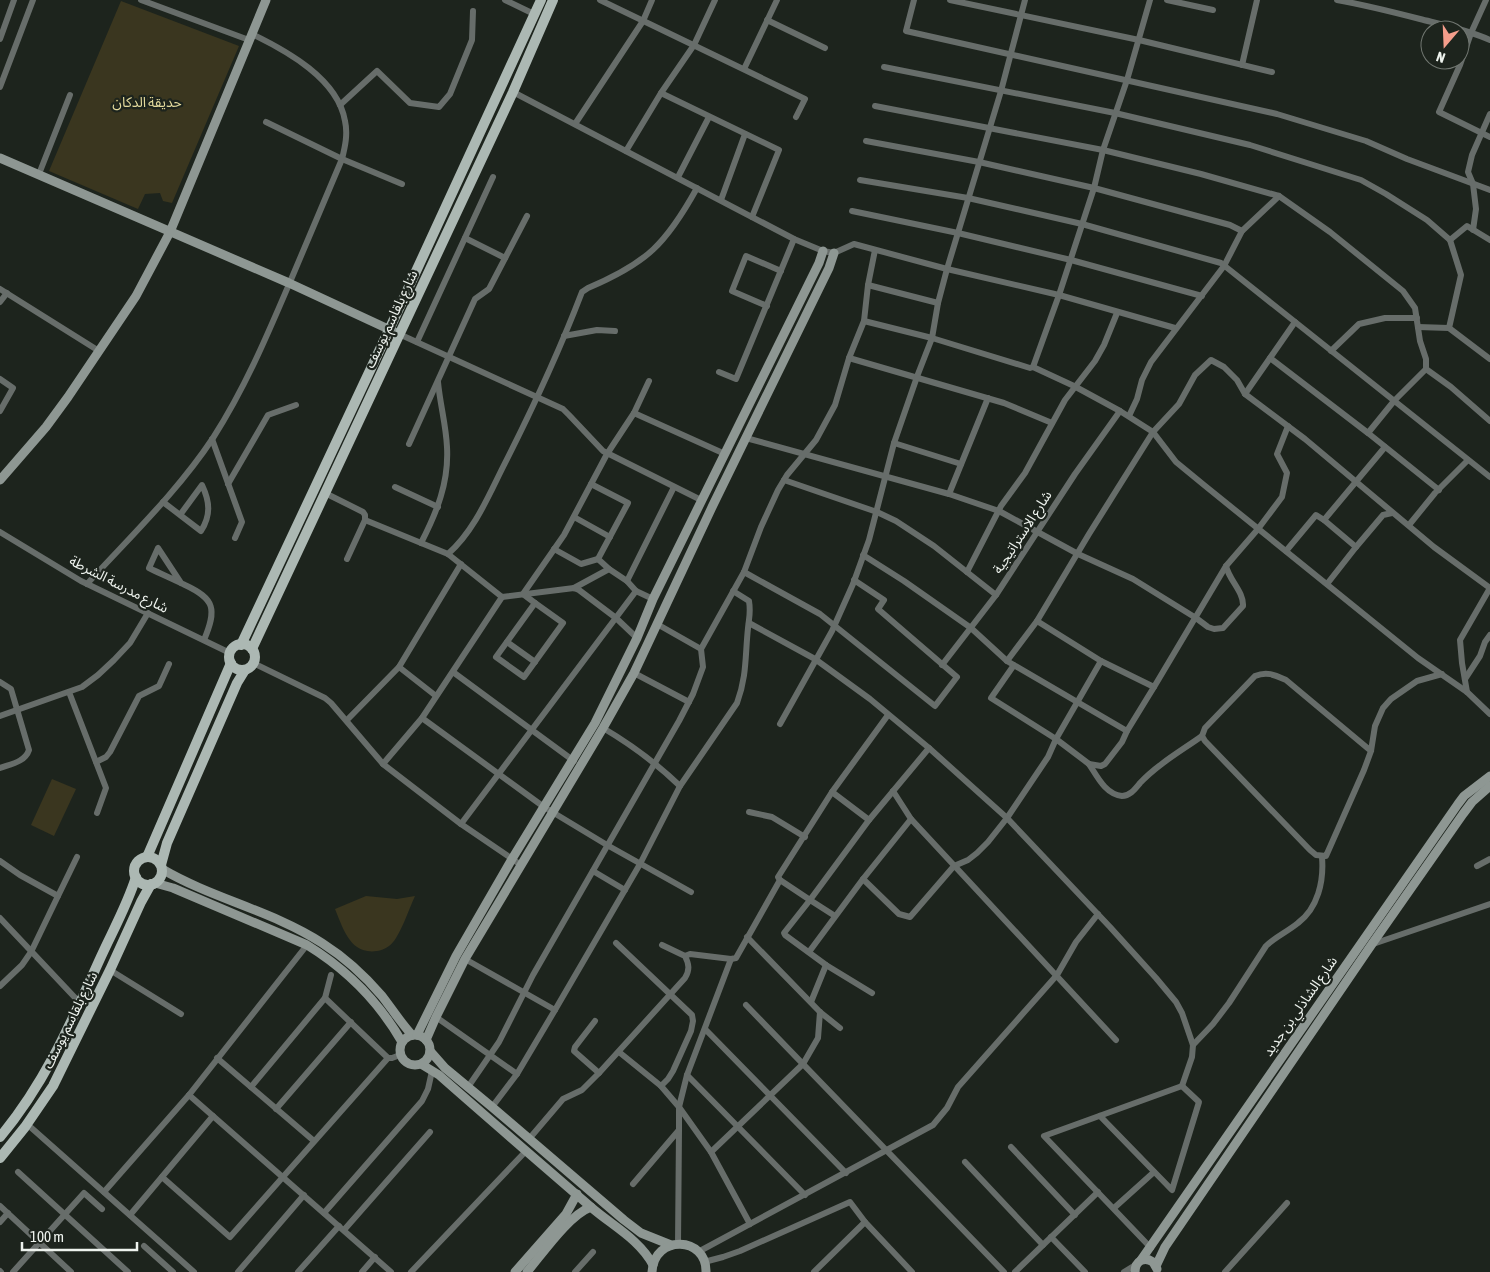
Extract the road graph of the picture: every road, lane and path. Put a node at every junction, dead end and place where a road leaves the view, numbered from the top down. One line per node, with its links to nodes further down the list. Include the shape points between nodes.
1 (14, 0): 28 (street)
2 (33, 0): 39 (street)
3 (141, 0): 27 (street)
4 (266, 0): 27 (street)
5 (505, 0): 22 (street)
6 (541, 0): 22 (main road, شارع بلقاسم يوسف)
7 (553, 0): 41 (main road, شارع بلقاسم يوسف)
8 (600, 0): 25 (street)
9 (652, 0): 25 (street)
10 (716, 0): 31 (street)
11 (777, 0): 24 (street)
12 (914, 0): 33 (street, via 906,32)
13 (950, 0): 23 (street)
14 (1025, 0): 23 (street)
15 (1150, 0): 29 (street)
16 (1167, 0): 20 (street)
17 (1257, 0): 34 (street)
18 (1337, 0): 26 (street)
19 (1486, 0): 26 (street)
20 (1213, 10)
21 (473, 11): 44 (street, via 472,40 450,94 439,107 410,103 377,71)
22 (534, 14): 111 (main road, شارع بلقاسم يوسف)
23 (1021, 15): 29 (street); 33 (street)
24 (767, 20): 32 (street); 36 (street)
25 (643, 21): 31 (street); 51 (street)
26 (1471, 33): 30 (street); 53 (street, via 1439,112)
27 (251, 37): 44 (street, via 276,45 310,69 328,86); 80 (street)
28 (0, 39)
29 (1139, 40): 34 (street); 38 (street)
30 (1490, 40)
31 (694, 45): 36 (street); 42 (street)
32 (825, 48)
33 (1010, 54): 38 (street); 40 (street)
34 (1242, 65): 37 (street)
35 (884, 67): 40 (street)
36 (744, 69): 48 (street, via 806,99)
37 (1272, 72)
38 (1127, 80): 46 (street); 67 (street, via 1302,120 1366,141)
39 (0, 87)
40 (1001, 91): 46 (street); 52 (street)
41 (513, 92): 51 (street); 111 (main road, شارع بلقاسم يوسف)
42 (661, 94): 49 (street); 58 (street)
43 (70, 95): 62 (street)
44 (340, 104): 60 (street, via 346,122)
45 (875, 106): 52 (street)
46 (1115, 113): 57 (street); 84 (street, via 1250,145 1360,180 1427,220)
47 (1490, 114): 53 (street)
48 (796, 116)
49 (709, 117): 54 (street); 64 (street)
50 (266, 122): 60 (street)
51 (575, 124): 58 (street)
52 (989, 127): 57 (street); 61 (street)
53 (1481, 132): 55 (street); 67 (street, via 1468,172)
54 (745, 134): 73 (street); 76 (street, via 779,150)
55 (1490, 137)
56 (866, 141): 61 (street)
57 (1103, 150): 69 (street); 71 (street)
58 (626, 151): 64 (street)
59 (0, 158): 62 (street)
60 (342, 159): 66 (street); 94 (street)
61 (979, 162): 69 (street); 72 (street)
62 (39, 174): 80 (street)
63 (493, 177): 82 (street)
64 (678, 178): 68 (street)
65 (860, 180): 72 (street)
66 (402, 184)
67 (1473, 184): 70 (street); 79 (street, via 1476,209)
68 (698, 188): 73 (street); 112 (street, via 658,247 628,270 582,292)
69 (1094, 188): 77 (street); 78 (street)
70 (1490, 190)
71 (1279, 196): 78 (street); 104 (street, via 1403,291 1415,308)
72 (968, 198): 77 (street); 81 (street)
73 (721, 200): 76 (street)
74 (852, 211): 81 (street)
75 (526, 216): 89 (street)
76 (752, 217): 83 (street)
77 (1082, 224): 90 (street); 91 (street)
78 (1242, 230): 91 (street)
79 (1473, 230): 84 (street, via 1467,226); 85 (street)
80 (170, 232): 94 (street); 115 (street, via 136,296)
81 (958, 233): 90 (street); 93 (street)
82 (465, 238): 89 (street); 114 (street)
83 (794, 239): 87 (street); 92 (street)
84 (1450, 240): 109 (street, via 1462,275)
85 (1490, 240)
86 (875, 250): 88 (street, via 854,244); 93 (street); 95 (street)
87 (823, 251): 88 (street); 149 (street)
88 (834, 253): 143 (street)
89 (505, 258): 117 (street, via 489,290 475,300)
90 (1071, 260): 98 (street); 99 (street)
91 (1224, 266): 99 (street); 106 (street)
92 (781, 270): 102 (street); 102 (street, via 746,256 732,291)
93 (947, 270): 98 (street); 101 (street)
94 (289, 284): 111 (street); 144 (street, via 252,371)
95 (868, 285): 101 (street); 105 (street)
96 (0, 289): 97 (street)
97 (7, 293): 100 (street); 115 (street)
98 (1060, 295): 103 (street); 121 (street)
99 (1202, 296): 107 (street)
100 (0, 302)
101 (938, 303): 113 (street)
102 (766, 306): 123 (street, via 736,379)
103 (1116, 313): 107 (street); 128 (street, via 1095,361)
104 (1417, 318): 108 (street); 116 (street, via 1385,318 1359,324)
105 (864, 321): 113 (street); 118 (street)
106 (1295, 322): 116 (street); 119 (street)
107 (1176, 328): 137 (street, via 1151,362)
108 (1418, 328): 109 (street); 122 (street)
109 (1449, 328): 120 (street)
110 (614, 331): 112 (street, via 597,330)
111 (394, 332): 114 (street); 163 (main road, شارع بلقاسم يوسف); 221 (main road, شارع بلقاسم يوسف)
112 (564, 336): 130 (street)
113 (932, 338): 121 (street); 125 (street)
114 (417, 342): 117 (street)
115 (100, 351): 155 (street, via 46,427)
116 (1331, 351): 132 (street)
117 (448, 356): 126 (street); 130 (street)
118 (849, 358): 125 (street); 150 (street, via 835,405)
119 (1270, 358): 129 (street); 142 (street)
120 (1490, 359)
121 (1033, 367): 128 (street)
122 (1426, 369): 132 (street); 138 (street)
123 (719, 372)
124 (0, 379): 134 (street, via 13,388)
125 (916, 379): 131 (street); 145 (street)
126 (438, 381): 146 (street); 167 (street, via 447,448 444,485)
127 (650, 381): 136 (street)
128 (1074, 386): 135 (street); 139 (street)
129 (1245, 394): 140 (street); 141 (street, via 1224,367 1211,360 1195,375 1179,404)
130 (538, 398): 148 (street, via 569,414); 185 (street, via 483,507)
131 (988, 398): 139 (street); 152 (street)
132 (1394, 401): 142 (street); 151 (street)
133 (296, 405): 158 (street, via 268,415)
134 (0, 411)
135 (1120, 411): 137 (street); 178 (street, شارع الاستراتيجية)
136 (634, 413): 148 (street); 149 (street)
137 (1129, 416): 141 (street)
138 (1490, 421)
139 (1052, 423): 168 (street, via 1025,473)
140 (1288, 426): 157 (street); 176 (street, via 1277,454 1287,473 1282,497)
141 (1154, 432): 176 (street, via 1176,462); 186 (street)
142 (1368, 433): 147 (street)
143 (746, 438): 150 (street); 214 (street)
144 (212, 439): 158 (street); 166 (street)
145 (894, 443): 152 (street); 153 (street)
146 (409, 444)
147 (1385, 446): 157 (street); 162 (street)
148 (608, 454): 159 (street); 161 (street)
149 (725, 454): 165 (street)
150 (805, 455): 153 (street); 156 (street)
151 (1468, 460): 154 (street); 162 (street)
152 (961, 464): 164 (street)
153 (886, 477): 164 (street); 169 (street)
154 (1490, 477)
155 (0, 480)
156 (784, 480): 169 (street); 193 (street)
157 (1356, 482): 170 (street); 174 (street)
158 (228, 484): 180 (street, via 242,522)
159 (591, 484): 172 (street); 179 (street, via 628,503)
160 (395, 487): 167 (street)
161 (674, 487): 165 (street); 196 (street)
162 (1439, 490): 175 (street)
163 (325, 493): 173 (street, via 363,512); 223 (main road, شارع بلقاسم يوسف)
164 (949, 494): 168 (street)
165 (701, 500): 207 (street)
166 (163, 502): 171 (street); 198 (street)
167 (438, 507): 181 (street)
168 (999, 511): 178 (street); 194 (street)
169 (877, 512): 187 (street); 194 (street, via 934,546)
170 (1392, 513): 175 (street); 182 (street, via 1384,516)
171 (180, 515): 171 (street, via 201,531 209,508 202,485)
172 (574, 517): 179 (street); 183 (street)
173 (365, 520): 181 (street); 189 (street)
174 (1324, 520): 182 (street); 184 (street, via 1316,515)
175 (1408, 525): 201 (street)
176 (1258, 529): 184 (street); 191 (street)
177 (0, 532): 198 (street, شارع مدرسة الشرطة)
178 (1036, 532): 186 (street); 205 (street, شارع الاستراتيجية)
179 (610, 537): 188 (street)
180 (235, 538)
181 (421, 543): 185 (street)
182 (1356, 547): 199 (street)
183 (554, 549): 188 (street, via 581,564); 204 (street)
184 (1286, 551): 199 (street)
185 (448, 554): 190 (street)
186 (1078, 554): 211 (street, via 1133,579); 212 (street)
187 (864, 555): 195 (street); 216 (street)
188 (598, 558): 192 (street)
189 (347, 559)
190 (461, 564): 206 (street); 233 (street)
191 (1226, 566): 211 (street); 211 (street, via 1243,606 1218,630)
192 (609, 569): 196 (street); 200 (street)
193 (744, 572): 203 (street); 215 (street, via 820,614)
194 (967, 572): 205 (street)
195 (854, 580): 215 (street); 230 (street, via 884,600 878,609)
196 (627, 581): 202 (street)
197 (181, 583): 197 (street, via 149,568 158,548 164,557); 219 (street, via 201,593 210,603 212,618)
198 (87, 584): 209 (street, شارع مدرسة الشرطة)
199 (1327, 584): 236 (street)
200 (574, 588): 204 (street); 210 (street)
201 (1490, 588): 237 (street, via 1460,640)
202 (636, 591): 207 (street); 210 (street)
203 (733, 591): 213 (street, via 749,601); 222 (street)
204 (523, 594): 206 (street); 208 (street)
205 (996, 595): 216 (street, شارع الاستراتيجية)
206 (502, 597): 234 (street)
207 (653, 599): 218 (street)
208 (535, 603): 220 (street); 228 (street, via 563,623)
209 (148, 613): 219 (street, شارع مدرسة الشرطة); 240 (street, via 130,643 114,660 90,681)
210 (616, 618): 218 (street); 253 (street)
211 (1196, 618): 239 (street)
212 (1038, 621): 226 (street); 227 (street)
213 (749, 623): 225 (street); 267 (street, via 746,672 736,703)
214 (657, 624): 222 (street); 235 (street)
215 (834, 626): 225 (street); 230 (street, via 935,706 957,677)
216 (970, 628): 226 (street); 230 (street, شارع الاستراتيجية)
217 (1490, 635): 237 (street)
218 (637, 638): 259 (street)
219 (204, 640): 224 (street, شارع مدرسة الشرطة)
220 (507, 642): 228 (street); 228 (street, via 496,657 524,677)
221 (241, 645): 223 (main road); 224 (main road, via 233,648)
222 (701, 648): 243 (street, via 703,667)
223 (252, 649): 232 (main road, via 255,657)
224 (230, 658): 232 (main road, via 236,669); 283 (main road)
225 (816, 659): 247 (street); 251 (street)
226 (1007, 661): 231 (street)
227 (1102, 661): 239 (street); 244 (street)
228 (535, 662)
229 (169, 664): 260 (street, via 159,686 139,696 110,752)
230 (942, 665)
231 (1014, 665): 244 (street); 256 (street, via 990,698)
232 (249, 667): 250 (street, via 325,698); 291 (main road, via 237,683 167,843)
233 (399, 667): 242 (street); 250 (street)
234 (453, 672): 242 (street); 253 (street)
235 (634, 673): 243 (street); 252 (street)
236 (1442, 674): 241 (street); 258 (street, via 1417,681 1391,699 1377,718)
237 (1464, 679): 241 (street)
238 (0, 682): 245 (street, via 10,689)
239 (1154, 687): 254 (street)
240 (68, 692): 245 (street); 260 (street)
241 (1467, 692): 246 (street)
242 (436, 696): 249 (street)
243 (689, 702): 261 (street)
244 (1078, 703): 254 (street); 256 (street)
245 (16, 711): 248 (street); 264 (street, via 29,750 22,760)
246 (1490, 714)
247 (888, 715): 257 (street); 270 (street)
248 (0, 716)
249 (422, 718): 262 (street); 265 (street)
250 (347, 720): 262 (street)
251 (780, 724)
252 (604, 728): 261 (street); 274 (street)
253 (532, 729): 259 (street); 265 (street)
254 (1127, 732): 263 (street, via 1105,764)
255 (1202, 736): 258 (street, via 1205,728 1255,676 1262,673 1286,680); 263 (street, via 1168,758 1123,796 1099,781); 281 (street, via 1310,850)
256 (1056, 739): 263 (street); 275 (street, via 1048,757)
257 (929, 748): 269 (street); 275 (street)
258 (1371, 751): 281 (street, via 1330,851)
259 (574, 760): 271 (street)
260 (96, 762): 273 (street, via 106,788)
261 (656, 762): 267 (street); 280 (street)
262 (383, 764): 278 (street)
263 (1090, 764)
264 (0, 768)
265 (498, 774): 271 (street); 278 (street)
266 (1490, 776): 307 (street, شارع الشاذلي بن جديد, via 1464,796)
267 (680, 786): 287 (street)
268 (1490, 786): 307 (street, شارع الشاذلي بن جديد, via 1472,802)
269 (893, 791): 276 (street); 277 (street)
270 (832, 792): 277 (street); 279 (street)
271 (544, 807): 274 (street); 284 (street)
272 (748, 812): 279 (street, via 772,817)
273 (96, 813)
274 (553, 813): 280 (street); 288 (street)
275 (1007, 818): 289 (street, via 977,853); 302 (street)
276 (911, 819): 289 (street); 294 (street)
277 (869, 820): 300 (street)
278 (461, 824): 284 (street)
279 (805, 837): 295 (street, via 778,877)
280 (607, 845): 287 (street); 292 (street)
281 (1322, 856): 339 (street, via 1322,881 1315,902 1299,923 1266,946 1244,983)
282 (77, 857): 299 (street)
283 (147, 857): 291 (main road, via 155,859); 293 (main road, via 137,863)
284 (512, 859): 288 (street); 335 (street)
285 (1490, 859): 290 (street)
286 (0, 861): 299 (street)
287 (640, 864): 297 (street); 298 (street)
288 (521, 865): 313 (street)
289 (954, 866): 294 (street, via 910,917 899,914); 318 (street)
290 (1477, 866)
291 (161, 867): 296 (main road, via 161,877); 335 (street, via 191,885 321,942 371,984)
292 (593, 872): 297 (street); 320 (street)
293 (136, 877): 296 (main road, via 142,883); 325 (main road, شارع بلقاسم يوسف)
294 (863, 879): 303 (street)
295 (780, 880): 300 (street); 305 (street)
296 (153, 884): 308 (street, via 174,888); 316 (main road, شارع بلقاسم يوسف, via 140,902)
297 (624, 890): 327 (street)
298 (691, 892)
299 (58, 896): 310 (street)
300 (810, 900): 303 (street); 311 (street, via 784,933)
301 (1490, 904): 307 (street)
302 (1098, 914): 318 (street); 339 (street, via 1176,1002)
303 (835, 916): 311 (street)
304 (0, 918): 310 (street)
305 (747, 937): 314 (street, via 736,958); 324 (street)
306 (616, 943): 322 (street)
307 (1367, 943): 406 (street, شارع الشاذلي بن جديد); 413 (street, شارع الشاذلي بن جديد, via 1165,1247)
308 (307, 945): 338 (street, via 354,981); 344 (street)
309 (662, 945): 312 (street)
310 (31, 952): 319 (street); 325 (street)
311 (809, 952): 315 (street)
312 (686, 956): 314 (street); 322 (street, via 688,973)
313 (465, 959): 320 (street); 330 (street)
314 (731, 959): 334 (street)
315 (826, 965): 321 (street); 324 (street)
316 (110, 970): 329 (street); 363 (main road, شارع بلقاسم يوسف, via 53,1086)
317 (331, 975): 323 (street)
318 (1056, 975): 337 (street); 371 (street, via 958,1087 938,1120)
319 (0, 986)
320 (524, 993): 327 (street); 343 (street)
321 (872, 993)
322 (671, 994): 341 (street); 352 (street, via 692,1014 693,1022 673,1071)
323 (325, 998): 332 (street); 354 (street)
324 (811, 1002): 328 (street)
325 (80, 1003): 367 (main road, شارع بلقاسم يوسف, via 34,1092)
326 (746, 1005): 347 (street)
327 (555, 1010): 350 (street)
328 (820, 1012): 333 (street); 347 (street, via 818,1038)
329 (181, 1014)
330 (436, 1017): 336 (street); 343 (street)
331 (595, 1021): 349 (street, via 574,1052)
332 (352, 1022): 345 (street); 360 (street)
333 (840, 1028)
334 (705, 1029): 351 (street); 357 (street)
335 (414, 1035): 336 (street); 338 (street)
336 (426, 1040): 340 (street)
337 (1116, 1040)
338 (402, 1042): 342 (street)
339 (1193, 1045): 353 (street)
340 (430, 1051): 346 (street); 355 (street, via 440,1064)
341 (619, 1052): 349 (street); 352 (street)
342 (400, 1055): 345 (street); 346 (street, via 406,1063)
343 (492, 1055): 350 (street); 355 (street)
344 (216, 1058): 354 (street); 356 (street)
345 (388, 1058): 369 (street)
346 (421, 1064): 348 (street)
347 (804, 1064): 357 (street); 371 (street)
348 (432, 1071): 372 (street); 393 (street, via 422,1100)
349 (599, 1073): 368 (street, via 582,1090 563,1099)
350 (517, 1074): 358 (street)
351 (687, 1075): 359 (street); 364 (street)
352 (660, 1086): 359 (street)
353 (1182, 1086): 362 (street); 377 (street, via 1199,1102 1172,1190)
354 (251, 1087): 360 (street)
355 (468, 1087): 358 (street)
356 (189, 1094): 361 (street); 382 (street)
357 (770, 1096): 364 (street); 378 (street)
358 (492, 1107): 368 (street)
359 (679, 1107): 365 (street); 373 (street)
360 (276, 1109): 369 (street)
361 (213, 1116): 379 (street); 380 (street)
362 (1100, 1116): 377 (street); 383 (street, via 1044,1136)
363 (27, 1124): 374 (main road, شارع بلقاسم يوسف); 382 (street)
364 (738, 1126): 373 (street); 386 (street)
365 (679, 1130): 381 (street); 403 (street)
366 (430, 1132): 400 (street)
367 (0, 1138)
368 (529, 1139): 403 (street, via 632,1227 651,1238)
369 (314, 1141): 380 (street)
370 (1011, 1147): 396 (street)
371 (888, 1150): 378 (street); 430 (street)
372 (526, 1151): 384 (street); 424 (street)
373 (711, 1152): 399 (street)
374 (0, 1158)
375 (965, 1162): 404 (street)
376 (18, 1172): 394 (street)
377 (1154, 1172): 390 (street)
378 (846, 1173): 386 (street)
379 (162, 1177): 380 (street, via 230,1238); 395 (street)
380 (283, 1177): 385 (street)
381 (632, 1184)
382 (104, 1192): 395 (street)
383 (1098, 1192): 390 (street); 396 (street)
384 (577, 1194): 389 (street); 425 (street, via 566,1214)
385 (304, 1195): 393 (street); 420 (street)
386 (805, 1195): 399 (street)
387 (1287, 1203): 434 (street)
388 (0, 1206): 392 (street)
389 (592, 1207): 412 (street, via 640,1247); 426 (street, via 576,1215)
390 (1114, 1208): 406 (street)
391 (102, 1209): 394 (street, via 84,1193)
392 (8, 1213): 397 (street); 402 (street)
393 (324, 1213): 400 (street)
394 (64, 1214): 402 (street); 417 (street)
395 (130, 1215): 419 (street)
396 (1075, 1215): 401 (street)
397 (0, 1222)
398 (865, 1222): 410 (street, via 850,1202 740,1251); 414 (street); 429 (street)
399 (750, 1224): 408 (street)
400 (341, 1228): 409 (street); 421 (street)
401 (1051, 1238): 404 (street); 432 (street)
402 (40, 1242): 415 (street); 416 (street)
403 (675, 1244): 408 (street, via 686,1245); 412 (street, via 656,1256)
404 (1043, 1245): 431 (street)
405 (144, 1246): 418 (street)
406 (1151, 1248): 411 (street, شارع الشاذلي بن جديد)
407 (592, 1252): 427 (street)
408 (698, 1252): 410 (street)
409 (375, 1257): 422 (street); 423 (street)
410 (704, 1262): 428 (street)
411 (1138, 1265): 413 (street, via 1151,1260); 433 (street)
412 (652, 1268)
413 (1156, 1269)
414 (908, 1271)
415 (13, 1272)
416 (71, 1272)
417 (128, 1272)
418 (172, 1272)
419 (194, 1272)
420 (238, 1272)
421 (298, 1272)
422 (362, 1272)
423 (391, 1272)
424 (411, 1272)
425 (515, 1272)
426 (527, 1272)
427 (575, 1272)
428 (706, 1272)
429 (814, 1272)
430 (1004, 1272)
431 (1015, 1272)
432 (1085, 1272)
433 (1124, 1272)
434 (1225, 1272)

